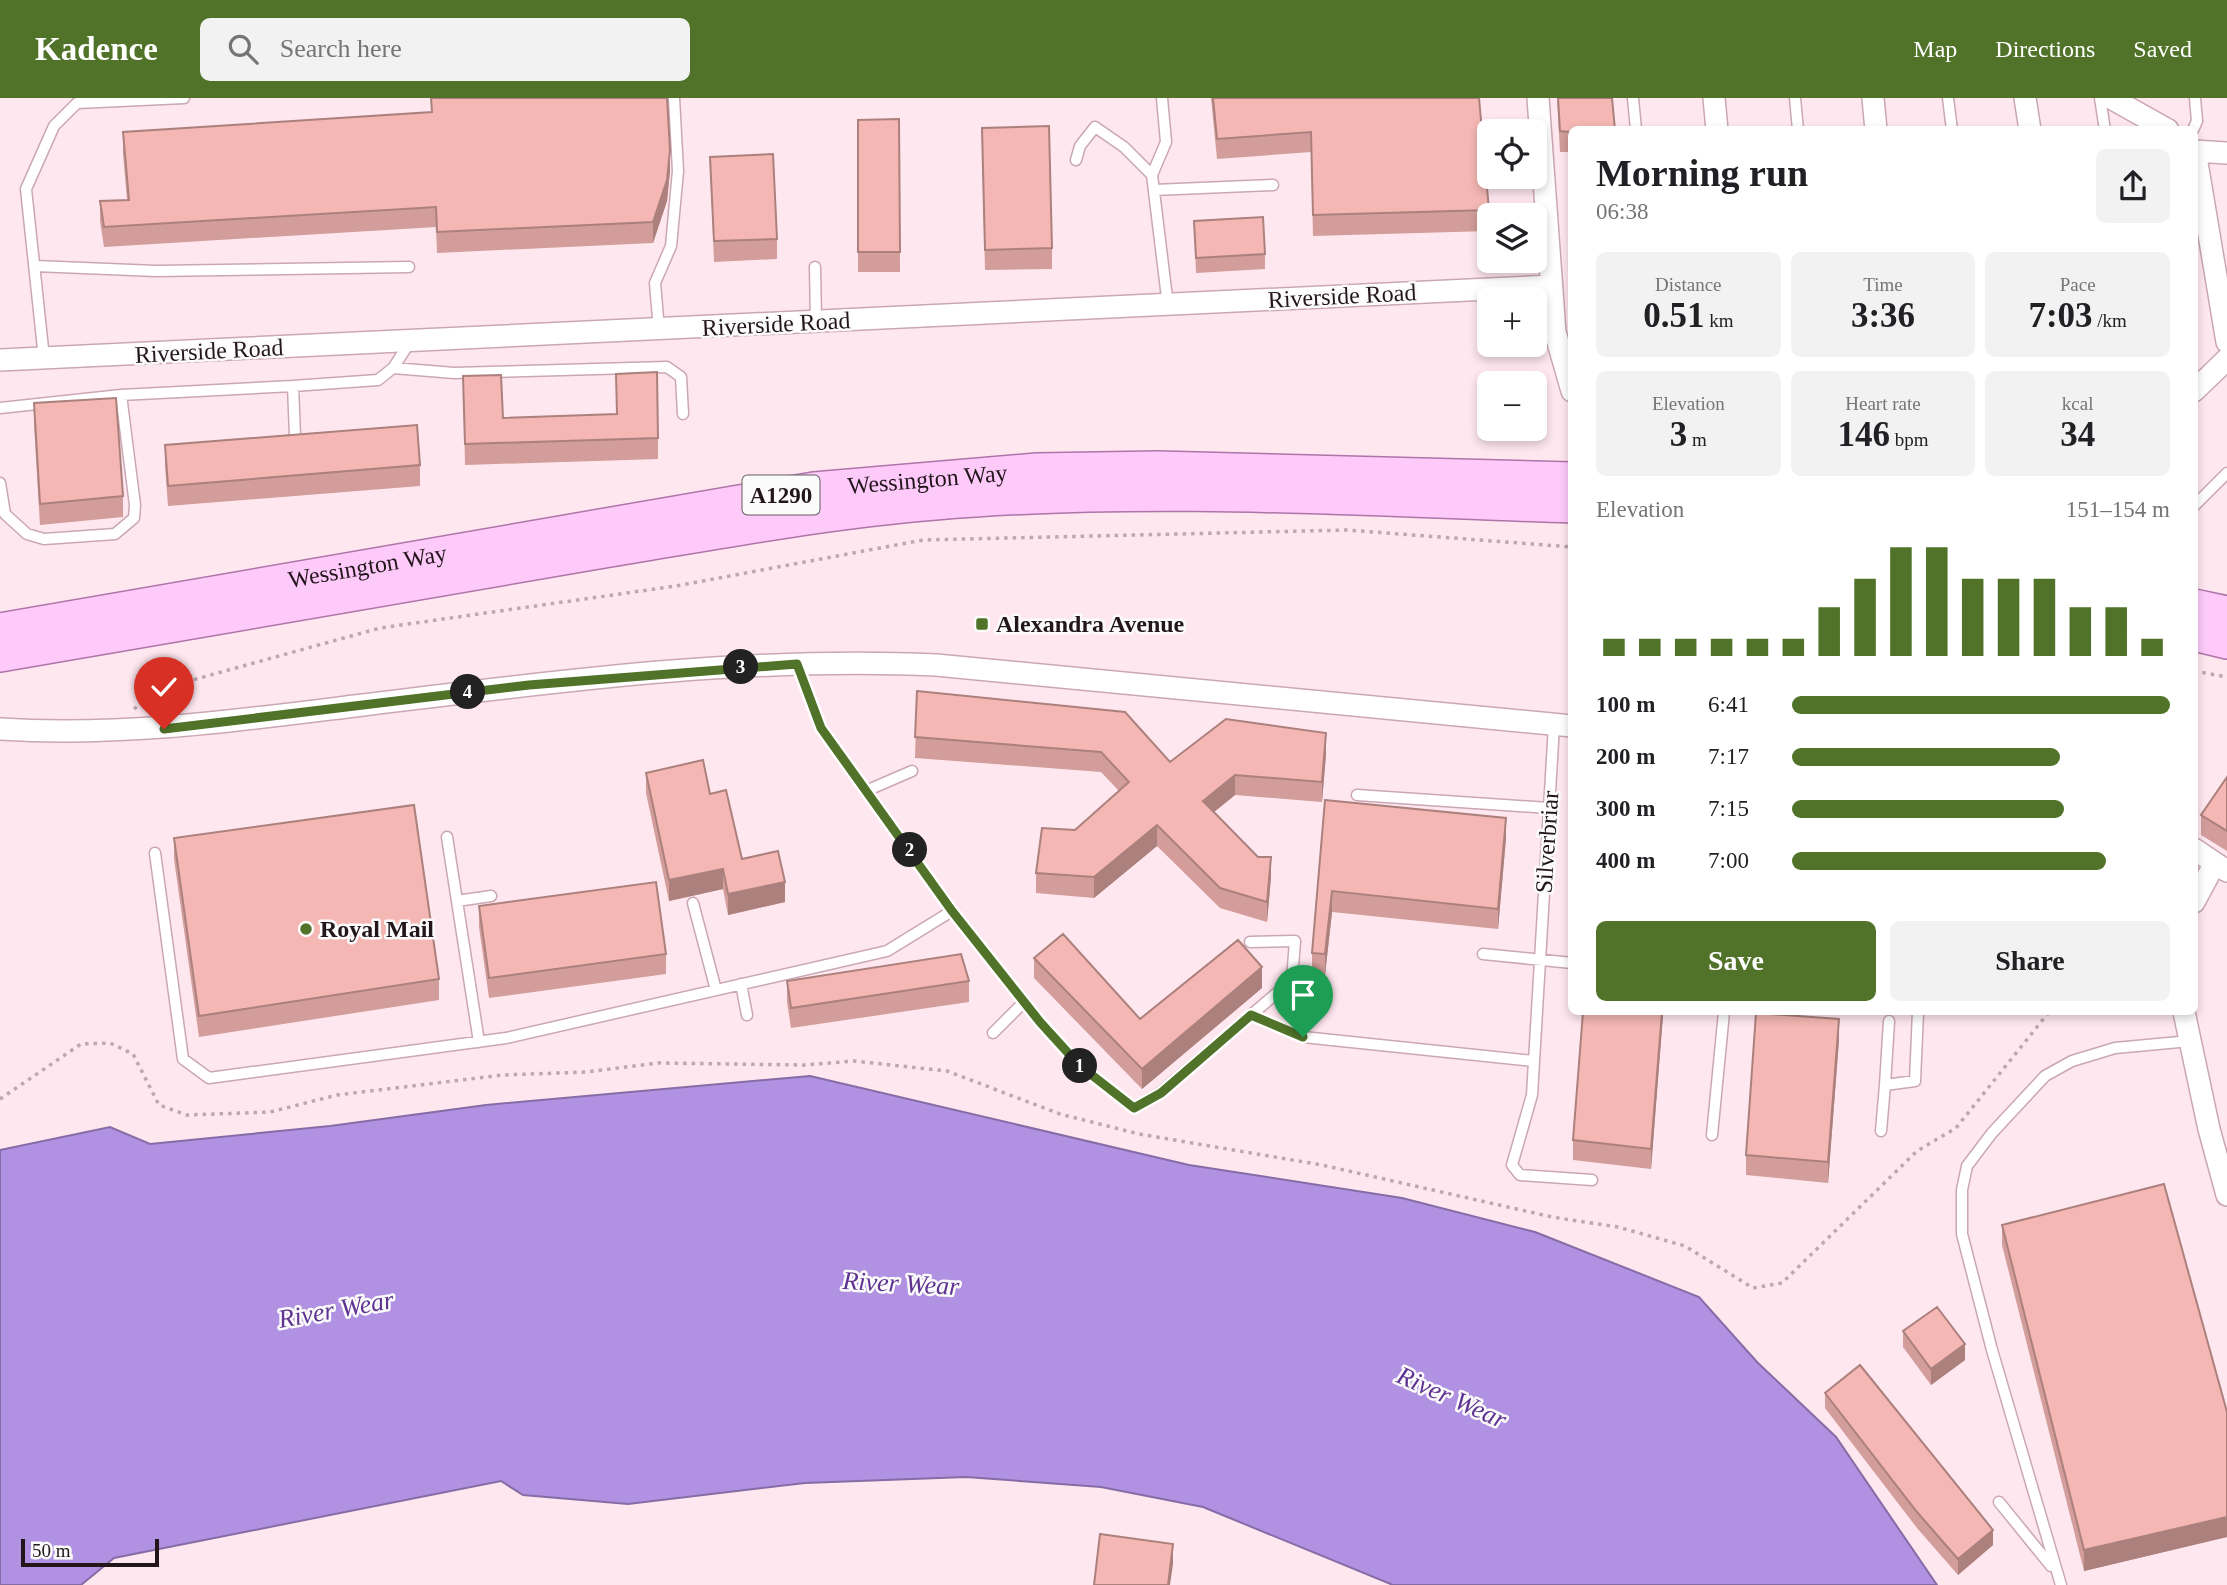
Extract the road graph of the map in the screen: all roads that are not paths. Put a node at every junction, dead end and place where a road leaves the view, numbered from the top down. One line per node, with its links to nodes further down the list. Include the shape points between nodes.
1 (184, 98): 30 (lane, via 78,103 54,126 26,188)
2 (674, 98): 36 (lane, via 678,172 671,246 654,283)
3 (1162, 98): 27 (lane, via 1166,142)
4 (1538, 98): 33 (street)
5 (1633, 98): 14 (lane)
6 (1714, 98): 15 (street)
7 (1795, 98): 16 (lane)
8 (1873, 98): 17 (street)
9 (1948, 98): 18 (lane)
10 (2025, 98): 19 (street)
11 (2100, 98): 20 (lane)
12 (2111, 98): 21 (street)
13 (2195, 98): 22 (lane)
14 (1636, 126)
15 (1717, 126)
16 (1798, 126)
17 (1876, 126)
18 (1952, 126)
19 (2029, 126)
20 (2104, 126)
21 (2161, 126)
22 (2195, 126)
23 (2198, 151): 24 (street)
24 (2227, 153)
25 (1076, 160): 27 (lane, via 1080,146 1095,127)
26 (2198, 169): 38 (street)
27 (1152, 175): 29 (lane)
28 (1273, 185): 29 (lane)
29 (1154, 190): 34 (lane)
30 (35, 266): 31 (lane, via 156,271); 39 (lane)
31 (409, 267)
32 (815, 267): 35 (lane)
33 (1551, 286): 34 (street, Riverside Road); 43 (street, via 1555,332)
34 (1168, 306): 35 (street, Riverside Road)
35 (816, 322): 36 (street, Riverside Road)
36 (659, 330): 37 (street, Riverside Road)
37 (410, 342): 39 (street, Riverside Road); 42 (lane)
38 (2227, 342)
39 (44, 358): 41 (street, Riverside Road)
40 (2227, 359): 45 (street)
41 (0, 360)
42 (393, 369): 44 (lane, via 378,380); 48 (lane, via 454,373 667,367 681,377)
43 (1568, 377)
44 (293, 386): 46 (lane); 49 (lane)
45 (2198, 387)
46 (121, 395): 47 (lane); 52 (lane, via 135,505 134,518 115,534 44,539 27,534 5,514)
47 (0, 408)
48 (683, 414)
49 (295, 436)
50 (2227, 473): 53 (lane)
51 (1568, 479): 57 (main road, Wessington Way / A1290, via 1158,468 1037,470 814,489)
52 (0, 483)
53 (2198, 502)
54 (1568, 506): 60 (main road, Wessington Way / A1290, via 1258,496 1040,497 935,503 820,516 484,570)
55 (2198, 607): 56 (main road)
56 (2227, 613)
57 (0, 630)
58 (2198, 635): 59 (main road)
59 (2227, 642)
60 (0, 655)
61 (797, 664): 62 (street, via 936,665); 63 (street, via 529,685 164,729 69,733); 65 (lane, via 821,728)
62 (1563, 725): 67 (lane, Silverbriar)
63 (0, 729)
64 (912, 771): 65 (lane)
65 (868, 790): 76 (lane)
66 (1357, 795): 67 (lane)
67 (1549, 808): 79 (lane, Silverbriar)
68 (447, 837): 74 (lane)
69 (2198, 852): 71 (street)
70 (155, 853): 92 (lane, via 183,1059 209,1078)
71 (2221, 867): 73 (street)
72 (491, 896): 74 (lane)
73 (2198, 897)
74 (457, 901): 92 (lane)
75 (693, 903): 82 (lane)
76 (952, 911): 81 (lane, via 887,951); 83 (lane)
77 (1250, 942): 85 (lane, via 1295,941 1292,980)
78 (1483, 954): 79 (lane)
79 (1539, 960): 80 (lane); 93 (lane, Silverbriar)
80 (1568, 963)
81 (741, 985): 82 (lane); 84 (lane)
82 (716, 990): 92 (lane)
83 (1024, 1002): 85 (lane, via 1079,1065 1134,1108 1161,1093); 90 (lane)
84 (747, 1015)
85 (1251, 1015): 93 (lane, via 1303,1037)
86 (1724, 1015): 96 (lane)
87 (1918, 1015): 94 (lane, via 1915,1081)
88 (2185, 1015): 91 (street)
89 (1889, 1021): 94 (lane)
90 (993, 1034)
91 (2190, 1041): 97 (street); 101 (lane, via 2116,1048 2072,1061 2045,1076 1967,1166 1962,1234)
92 (479, 1042)
93 (1533, 1060): 98 (lane, Silverbriar, via 1532,1095 1512,1165 1520,1175)
94 (1885, 1085): 95 (lane)
95 (1881, 1131)
96 (1712, 1135)
97 (2221, 1153): 99 (street)
98 (1592, 1180)
99 (2227, 1195)
100 (1999, 1502): 101 (lane)
101 (2055, 1571): 102 (lane)
102 (2061, 1585)

